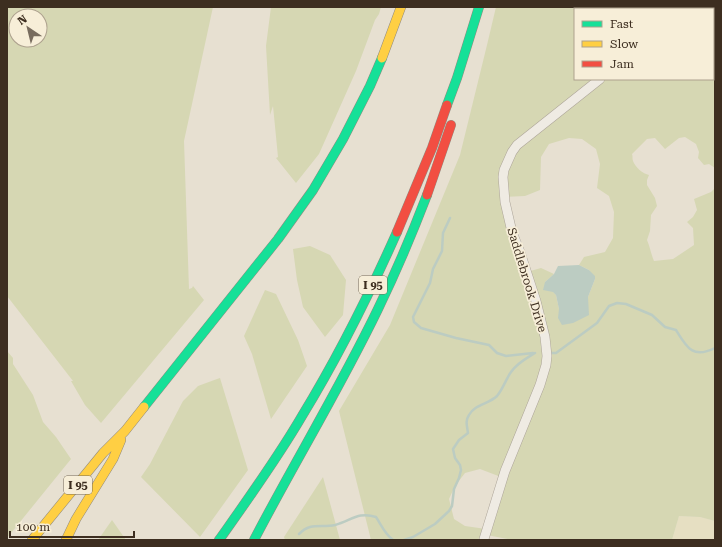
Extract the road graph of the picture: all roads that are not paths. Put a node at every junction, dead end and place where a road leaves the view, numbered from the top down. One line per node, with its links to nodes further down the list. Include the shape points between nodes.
1 (401, 7): 6 (highway, I 95, via 367,93 313,190 278,239)
2 (480, 7): 4 (highway); 10 (highway, I 95, via 428,156 379,273 338,355 308,407 264,477)
3 (599, 80): 7 (street, Saddlebrook Drive, via 518,145 504,170 505,202 509,221 536,301 547,356 540,385 505,471)
4 (458, 103)
5 (453, 117): 11 (highway, via 404,254 351,362)
6 (125, 431): 8 (highway, I 95, via 103,453); 9 (highway, via 113,459)
7 (484, 539)
8 (32, 540)
9 (66, 540)
10 (219, 540)
11 (254, 540)

